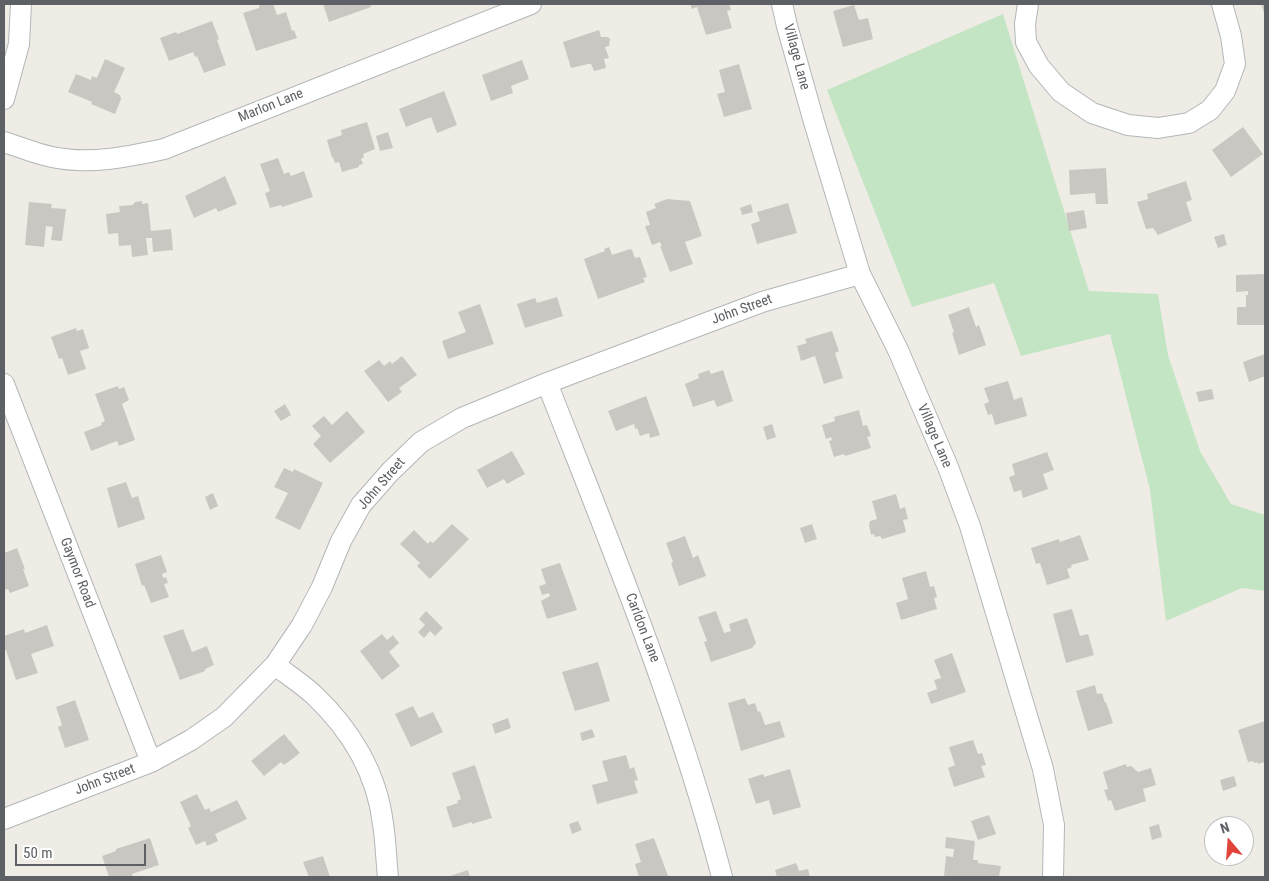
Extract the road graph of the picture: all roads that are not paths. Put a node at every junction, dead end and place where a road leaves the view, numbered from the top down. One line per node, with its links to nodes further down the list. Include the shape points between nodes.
1 (21, 4): 6 (street, via 19,44)
2 (532, 4): 7 (street, Marlon Lane, via 164,149 88,161 53,157)
3 (782, 4): 8 (street, Village Lane)
4 (1028, 4): 5 (street, via 1026,42 1039,66 1061,92 1092,113 1128,126 1158,128 1189,123 1210,110 1225,91 1235,64)
5 (1222, 4)
6 (4, 100)
7 (4, 142)
8 (860, 274): 9 (street, John Street, via 762,302); 16 (street, Village Lane, via 898,350 970,526 1043,769 1054,824)
9 (547, 383): 11 (street, John Street, via 462,418 421,442 390,472 361,505 302,625); 15 (street, Carldon Lane, via 650,645)
10 (4, 384): 12 (street, Gaymor Road)
11 (275, 665): 12 (street, John Street, via 224,717); 14 (street, via 314,695 361,753 376,792 383,823)
12 (151, 762): 13 (street, John Street)
13 (4, 818)
14 (388, 877)
15 (722, 877)
16 (1053, 877)

